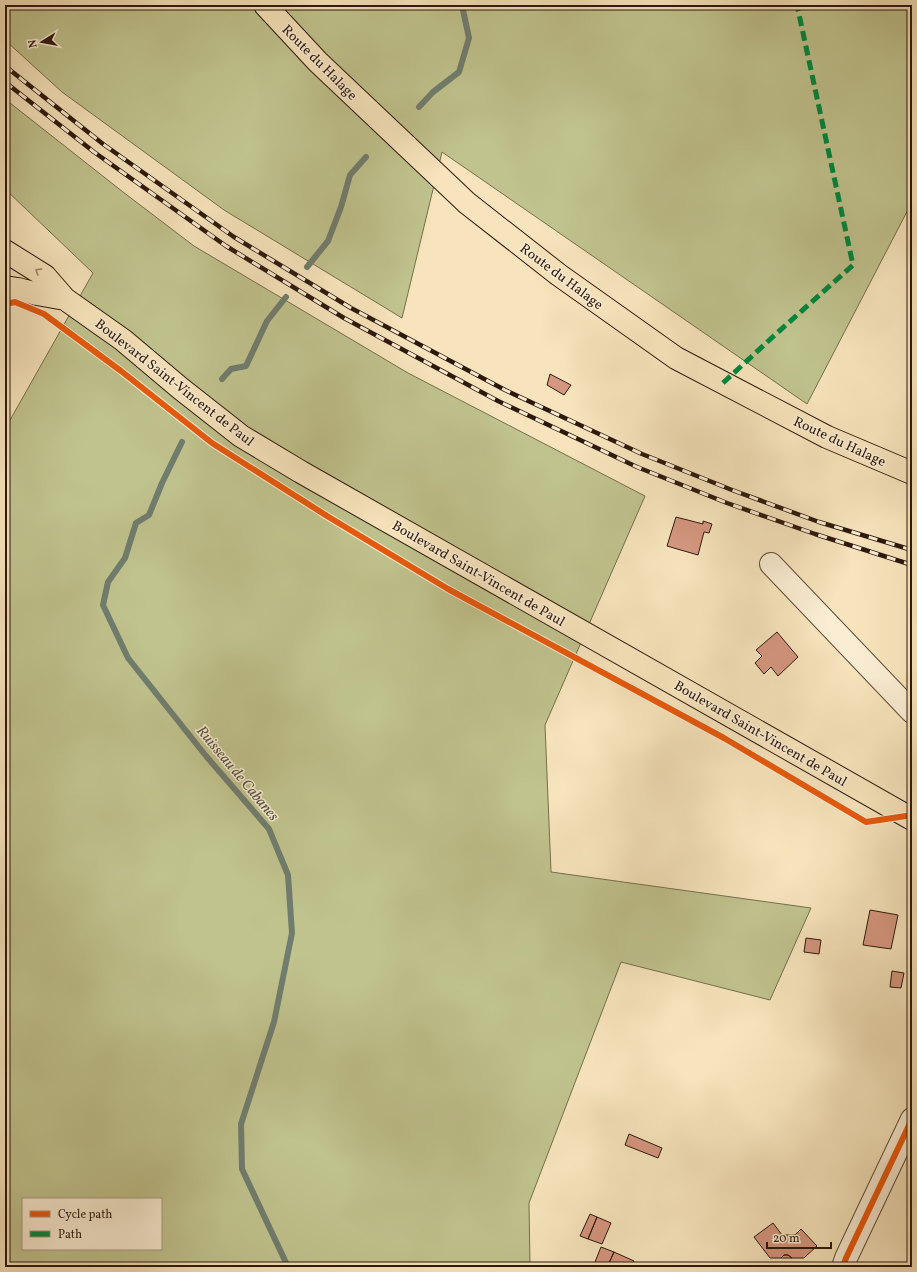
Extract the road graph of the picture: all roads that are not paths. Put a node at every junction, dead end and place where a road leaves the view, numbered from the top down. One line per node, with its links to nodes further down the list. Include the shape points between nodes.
1 (265, 5): 5 (main road, Route du Halage, via 318,62 467,203 559,275 676,358 827,437)
2 (5, 251): 4 (main road, Boulevard Saint-Vincent de Paul, one-way to 2, via 45,276)
3 (5, 287): 4 (main road, Boulevard Saint-Vincent de Paul)
4 (65, 299): 8 (main road, Boulevard Saint-Vincent de Paul, via 123,340 241,436)
5 (912, 473)
6 (771, 564): 7 (street)
7 (912, 712)
8 (912, 819)
9 (912, 1119): 10 (street)
10 (843, 1267)

